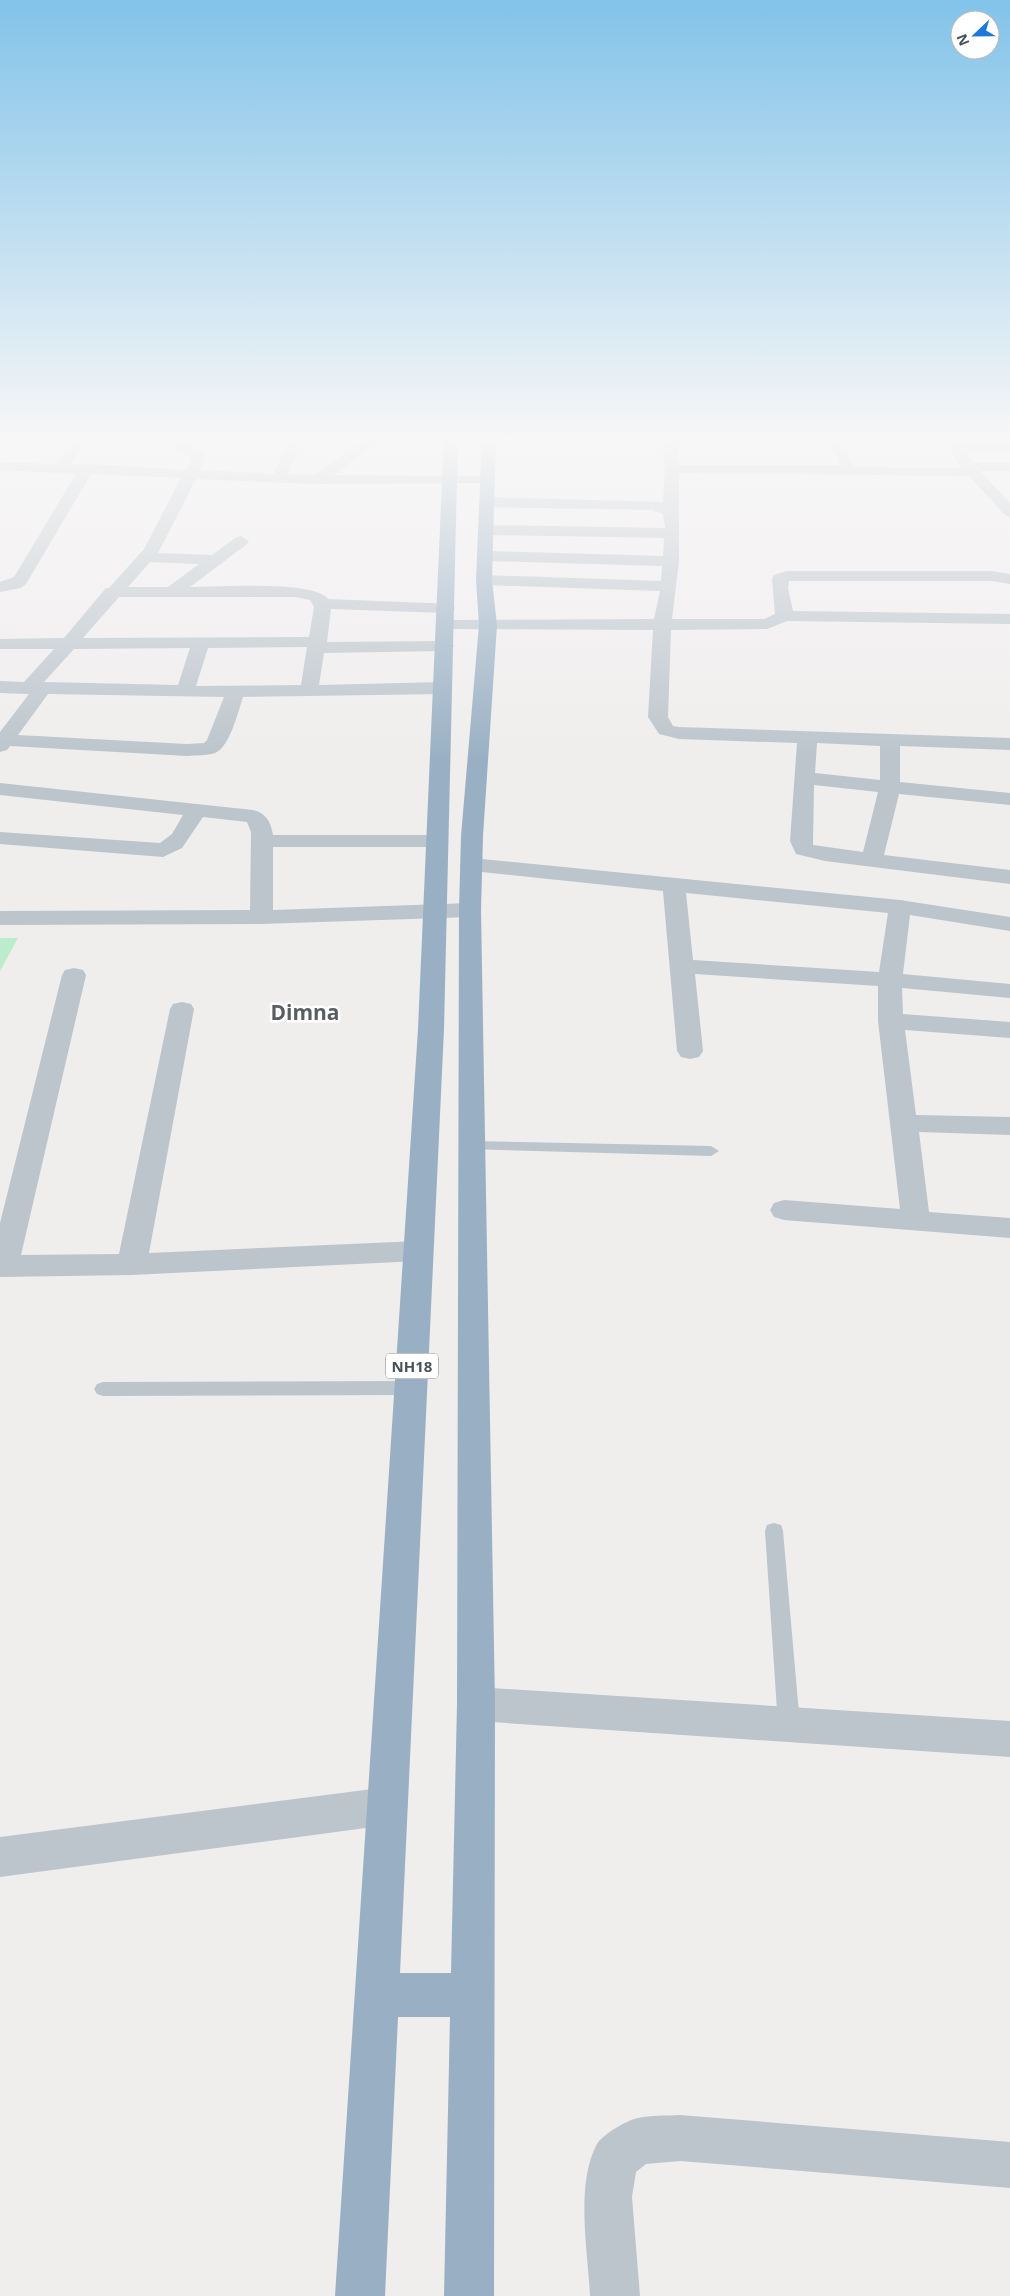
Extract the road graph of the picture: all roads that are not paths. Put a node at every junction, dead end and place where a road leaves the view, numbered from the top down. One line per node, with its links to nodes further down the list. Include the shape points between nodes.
1 (42, 543): 14 (street, via 20,580)
2 (155, 543): 9 (street)
3 (238, 543): 10 (street)
4 (448, 543): 22 (highway, NH18)
5 (486, 543): 20 (highway)
6 (529, 543): 13 (street)
7 (564, 543): 11 (street)
8 (672, 543): 11 (street)
9 (147, 557): 10 (street); 15 (street)
10 (215, 560): 16 (street)
11 (671, 561): 13 (street)
12 (1010, 579): 18 (street, via 992,576 788,576 780,579 779,584)
13 (670, 586): 21 (street)
14 (0, 587)
15 (112, 592): 16 (street); 25 (street)
16 (172, 592): 17 (street, via 306,593 316,595)
17 (323, 604): 22 (street); 26 (street)
18 (784, 616): 19 (street); 21 (street, via 767,624)
19 (1010, 620)
20 (488, 625): 21 (street); 22 (street); 46 (highway)
21 (662, 625): 34 (street, via 658,717 666,730)
22 (446, 626): 26 (street); 29 (highway, NH18)
23 (201, 642): 25 (street); 26 (street); 31 (street)
24 (0, 644): 25 (street)
25 (66, 644): 28 (street)
26 (317, 645): 30 (street)
27 (0, 687): 28 (street)
28 (36, 688): 31 (street); 33 (street)
29 (443, 688): 30 (street); 44 (highway, NH18)
30 (309, 691): 32 (street)
31 (185, 692): 32 (street)
32 (236, 692): 33 (street, via 216,743 209,748 187,750)
33 (4, 736)
34 (806, 737): 35 (street); 37 (street)
35 (890, 740): 36 (street); 38 (street)
36 (1010, 744)
37 (804, 778): 38 (street); 45 (street, via 801,841 804,848 819,853)
38 (890, 787): 40 (street); 45 (street)
39 (0, 789): 41 (street)
40 (1010, 799)
41 (197, 809): 42 (street, via 178,841 173,847 163,850); 43 (street, via 253,816 259,822)
42 (0, 838)
43 (262, 841): 44 (street); 52 (street)
44 (436, 841): 51 (highway, NH18)
45 (872, 859): 47 (street)
46 (471, 865): 48 (street); 50 (highway)
47 (1010, 878)
48 (674, 885): 49 (street); 55 (street)
49 (900, 907): 54 (street); 57 (street)
50 (470, 910): 51 (street); 65 (highway)
51 (436, 911): 52 (street); 70 (highway, NH18)
52 (261, 916): 53 (street)
53 (0, 918)
54 (1010, 924)
55 (682, 966): 57 (street); 62 (street)
56 (74, 975): 72 (street)
57 (890, 980): 58 (street); 60 (street)
58 (1010, 991)
59 (182, 1009): 71 (street)
60 (891, 1021): 61 (street); 63 (street)
61 (1010, 1030)
62 (690, 1051)
63 (904, 1123): 64 (street); 68 (street)
64 (1010, 1126)
65 (472, 1146): 66 (lane); 76 (highway)
66 (711, 1151)
67 (784, 1210): 68 (street)
68 (916, 1220): 69 (street)
69 (1010, 1228)
70 (418, 1251): 71 (street); 73 (highway, NH18)
71 (132, 1264): 72 (street)
72 (2, 1266)
73 (411, 1388): 74 (lane); 79 (highway, NH18)
74 (103, 1389)
75 (774, 1530): 77 (lane)
76 (476, 1704): 77 (street); 82 (highway)
77 (789, 1725): 78 (street)
78 (1010, 1739)
79 (388, 1806): 80 (street); 81 (highway, NH18)
80 (0, 1857)
81 (377, 1995): 82 (highway); 84 (highway, NH18)
82 (472, 1995): 85 (highway)
83 (1010, 2164): 86 (street, via 680,2138 638,2141 614,2159 608,2198)
84 (360, 2296)
85 (469, 2296)
86 (615, 2296)

